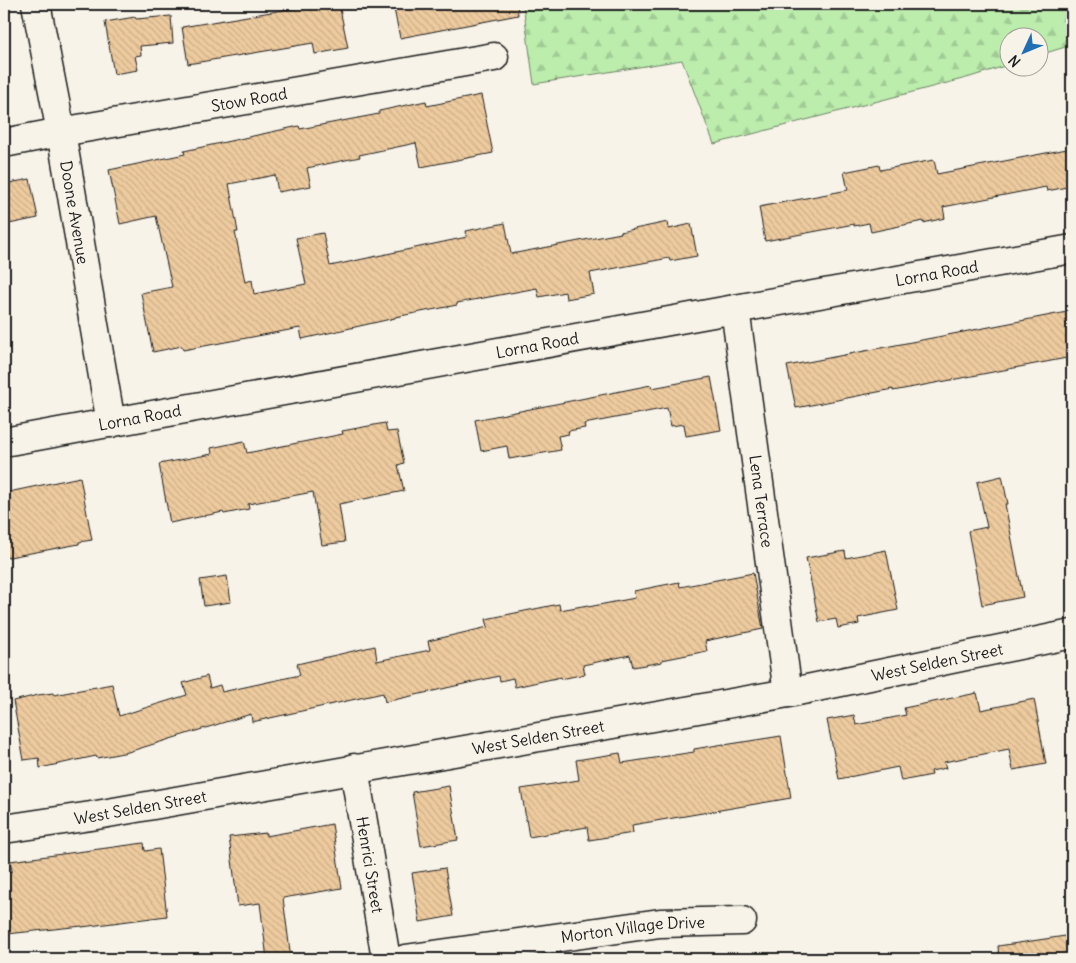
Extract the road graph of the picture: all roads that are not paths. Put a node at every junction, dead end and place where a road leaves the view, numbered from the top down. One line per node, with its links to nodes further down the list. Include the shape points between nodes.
1 (36, 4): 3 (street, Doone Avenue)
2 (494, 57): 3 (street, Stow Road)
3 (61, 132): 4 (street, Stow Road); 7 (street, Doone Avenue)
4 (4, 143)
5 (1072, 249): 6 (street, Lorna Road)
6 (735, 309): 7 (street, Lorna Road); 10 (street, Lena Terrace)
7 (111, 423): 8 (street, Lorna Road)
8 (4, 442)
9 (1072, 634): 10 (street, West Selden Street)
10 (788, 693): 11 (street, West Selden Street)
11 (354, 768): 12 (street, West Selden Street); 14 (street, Henrici Street)
12 (4, 829)
13 (742, 920): 15 (street, Morton Village Drive, via 660,923)
14 (386, 959)
15 (405, 959)

